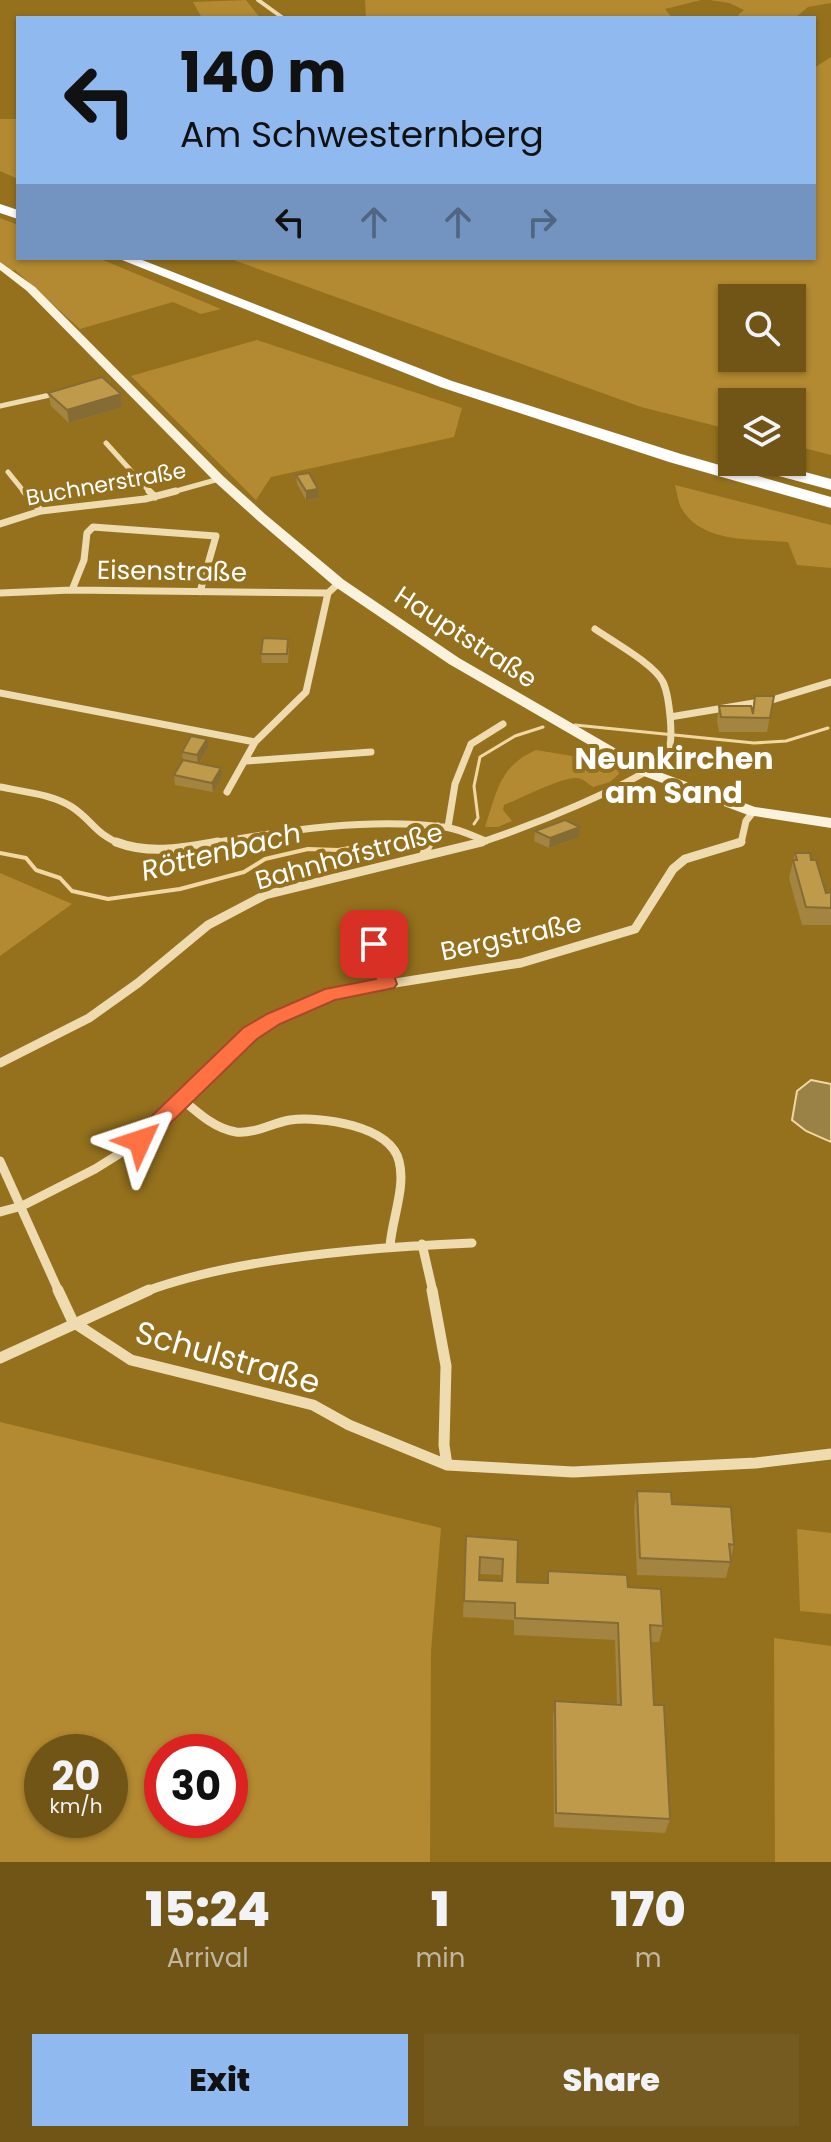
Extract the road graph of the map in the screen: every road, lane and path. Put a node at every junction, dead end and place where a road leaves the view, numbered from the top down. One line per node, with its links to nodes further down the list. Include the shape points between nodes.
1 (258, 0): 2 (street)
2 (280, 16)
3 (129, 260): 17 (highway, via 446,384)
4 (165, 260): 11 (highway, via 465,375)
5 (0, 265): 6 (main road, Hauptstraße)
6 (117, 375): 7 (street); 14 (main road, Hauptstraße)
7 (103, 380)
8 (61, 392): 9 (street)
9 (0, 406)
10 (106, 443): 16 (street)
11 (718, 454)
12 (8, 472): 18 (street)
13 (799, 476): 15 (highway)
14 (219, 479): 16 (street, Buchnerstraße); 20 (main road, Hauptstraße)
15 (831, 485)
16 (155, 497): 18 (street, Buchnerstraße)
17 (831, 503)
18 (41, 511): 19 (street, Buchnerstraße)
19 (0, 524)
20 (339, 583): 24 (street); 33 (main road, Hauptstraße, via 454,661)
21 (72, 590): 22 (street, Eisenstraße); 22 (street, via 93,527 216,536); 23 (street, Eisenstraße)
22 (200, 592): 24 (street, Eisenstraße)
23 (0, 593)
24 (328, 593): 30 (street, via 306,692)
25 (595, 629): 28 (street, via 655,672 668,694)
26 (831, 682): 28 (street, via 748,705)
27 (0, 693): 30 (street)
28 (670, 717): 33 (street, Bahnhofstraße, via 670,750)
29 (503, 724): 39 (street, via 471,744 455,784)
30 (255, 742): 32 (street)
31 (371, 752): 32 (street)
32 (247, 761): 35 (street)
33 (646, 772): 36 (main road, Hauptstraße); 40 (street, Bahnhofstraße)
34 (0, 787): 38 (street, via 58,799 101,836 137,850 176,849 306,827)
35 (227, 792)
36 (753, 812): 37 (main road, Hauptstraße); 43 (street, Bergstraße, via 741,843 685,859 673,869 635,929 521,963)
37 (831, 823)
38 (438, 826): 39 (street); 41 (street)
39 (448, 827): 40 (street)
40 (486, 841): 41 (street, Bahnhofstraße)
41 (424, 854): 44 (street, Bahnhofstraße, via 265,895 208,925 89,1018)
42 (374, 944): 43 (street)
43 (387, 984): 45 (street, Bergstraße, via 332,993 274,1019 221,1058)
44 (0, 1063)
45 (184, 1101): 47 (street, Bergstraße, via 140,1141); 51 (street, via 225,1130 253,1131 308,1118 352,1124 383,1139 399,1168)
46 (0, 1161): 47 (street)
47 (22, 1206): 48 (street, Bergstraße); 52 (street)
48 (0, 1212)
49 (472, 1243): 50 (street)
50 (422, 1244): 51 (street); 55 (street, via 443,1337)
51 (390, 1246): 52 (street, via 165,1284)
52 (73, 1322): 53 (street); 55 (street, Schulstraße, via 131,1360 313,1405)
53 (0, 1358)
54 (831, 1454): 55 (street, Schulstraße, via 573,1472)
55 (447, 1465)

